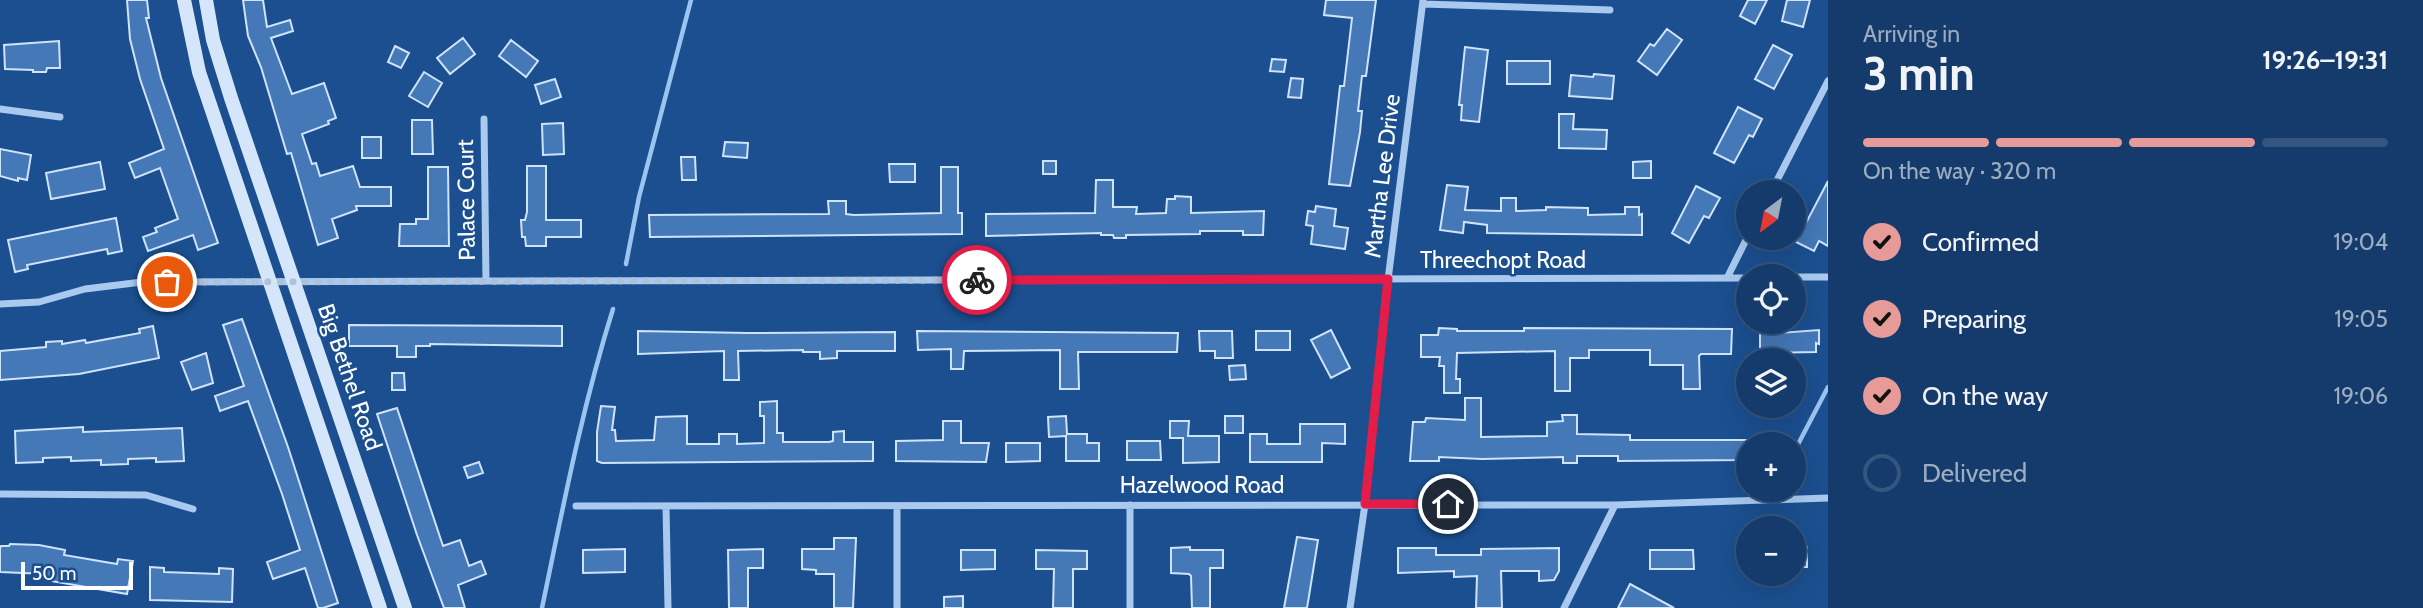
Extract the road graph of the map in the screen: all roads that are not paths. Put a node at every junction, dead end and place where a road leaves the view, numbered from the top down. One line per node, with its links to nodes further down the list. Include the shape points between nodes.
1 (184, 0): 17 (main road, Big Bethel Road, via 199,72)
2 (206, 0): 18 (main road, Big Bethel Road, via 221,68)
3 (1423, 2): 4 (street); 15 (street, Martha Lee Drive)
4 (1610, 10)
5 (1828, 80): 9 (street)
6 (0, 109): 7 (street)
7 (60, 117)
8 (484, 119): 16 (street, Palace Court)
9 (1777, 180)
10 (1741, 250): 13 (street)
11 (1806, 277): 12 (street)
12 (1828, 277)
13 (1727, 278): 14 (street, Threechopt Road); 15 (street, Threechopt Road)
14 (1736, 278)
15 (1388, 279): 16 (street, Threechopt Road); 22 (street, Martha Lee Drive)
16 (486, 281): 18 (street, Threechopt Road)
17 (269, 282): 18 (street, Threechopt Road); 19 (street, Threechopt Road, via 142,282 85,289 39,302); 30 (main road, Big Bethel Road)
18 (293, 282): 31 (main road, Big Bethel Road)
19 (0, 304)
20 (0, 495): 28 (street, via 146,495)
21 (1828, 498): 24 (street, Hazelwood Road)
22 (1365, 504): 23 (street, Hazelwood Road); 24 (street, Hazelwood Road); 34 (street, Martha Lee Drive)
23 (1130, 505): 27 (street, Hazelwood Road); 33 (street)
24 (1615, 505): 35 (street)
25 (576, 506): 26 (street, Hazelwood Road)
26 (666, 506): 27 (street, Hazelwood Road); 29 (street)
27 (897, 507): 32 (street)
28 (193, 509)
29 (668, 607)
30 (380, 608)
31 (405, 608)
32 (897, 608)
33 (1130, 608)
34 (1350, 608)
35 (1564, 608)

